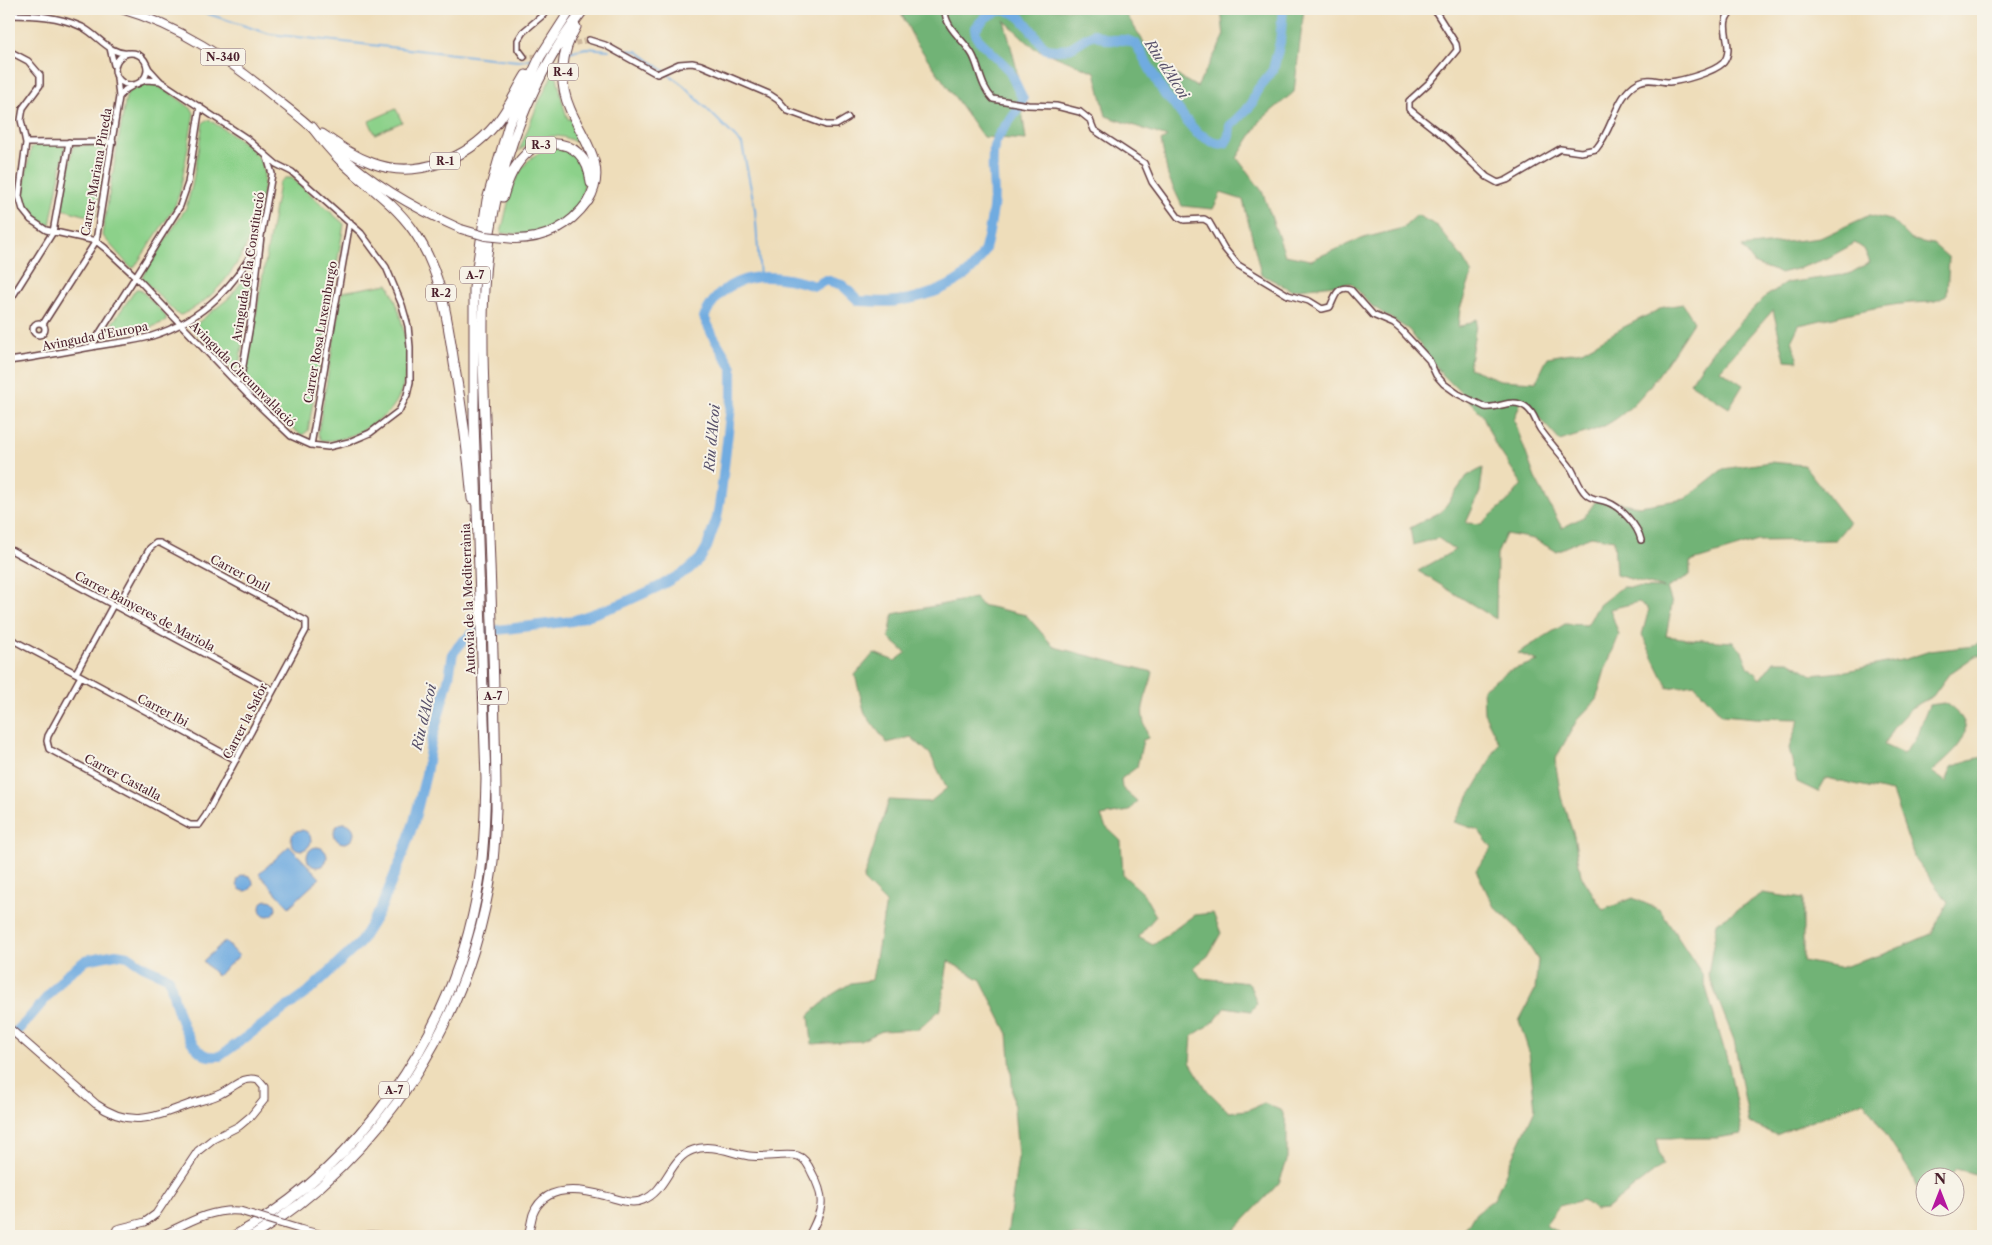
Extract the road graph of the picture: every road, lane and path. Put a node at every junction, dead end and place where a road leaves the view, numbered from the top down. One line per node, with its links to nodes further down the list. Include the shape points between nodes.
1 (121, 9): 25 (main road, N-340, via 169,27 205,46)
2 (550, 9): 14 (street, via 520,35 518,49)
3 (571, 9): 15 (highway, A-7)
4 (584, 9): 31 (highway, Autovia de la Mediterrània / A-7, via 550,59 534,91 515,137)
5 (590, 9): 30 (highway, R-4, via 566,48 563,66 565,95 594,159 595,184)
6 (945, 9): 45 (street, via 947,21 972,55 989,94 999,101 1075,110 1090,120 1094,130 1144,163 1152,182 1178,217 1209,222 1224,248 1243,268 1288,295 1322,309 1330,307 1339,290 1350,289 1373,316 1402,330 1452,391 1485,407 1512,402 1528,408 1571,468 1583,492 1614,506 1639,532)
7 (1434, 9): 8 (street, via 1457,50 1409,101 1408,110 1447,139 1486,177 1498,183 1560,149 1581,152 1596,149 1621,99 1640,81 1675,81 1721,65 1729,49 1726,16)
8 (1736, 9)
9 (9, 15): 11 (street, via 36,15 65,21 90,31)
10 (589, 40): 24 (street, via 606,45 657,74 679,64 701,66 769,94 788,111 826,125 836,125)
11 (110, 48): 13 (street, via 121,54); 17 (street)
12 (9, 51): 28 (street, Avinguda Circumval·lació, via 28,61 40,76 40,85 23,108 21,120)
13 (128, 53): 16 (street, via 141,56); 17 (street, via 120,57)
14 (524, 57)
15 (540, 57): 25 (highway, R-1, via 488,133 465,151 422,168 373,164 350,154); 44 (highway, A-7, via 509,124 492,178 481,229 473,325)
16 (146, 64): 19 (street, Avinguda Circumval·lació); 20 (street, via 147,71)
17 (114, 68): 18 (street)
18 (116, 76): 21 (street, via 122,83); 22 (street, Carrer Mariana Pineda)
19 (160, 81): 20 (street); 23 (street, Avinguda Circumval·lació)
20 (140, 83): 21 (street)
21 (134, 86): 22 (street)
22 (119, 97): 27 (street, Carrer Mariana Pineda)
23 (200, 106): 29 (street, Avinguda Circumval·lació); 36 (street, via 184,199)
24 (848, 118)
25 (312, 127): 30 (main road, N-340, bridge, via 348,162 394,196 461,229 485,236 536,237 560,228 578,215); 44 (highway, R-2, via 340,161 407,222 433,266 451,344)
26 (69, 142): 27 (street); 28 (street); 33 (street)
27 (113, 142): 35 (street, Carrer Mariana Pineda)
28 (26, 143): 33 (street, Avinguda Circumval·lació, via 19,188 23,210 35,224)
29 (265, 154): 32 (street, Avinguda Circumval·lació, via 292,172); 34 (street, Avinguda de la Constitució, via 272,174)
30 (588, 201): 31 (highway, R-3, via 590,173 583,157 562,144 542,144 527,152 519,162)
31 (493, 220): 59 (highway, Autovia de la Mediterrània / A-7, via 484,288 482,342 496,772 489,888 463,982 438,1036 403,1094 369,1139 344,1165 290,1212)
32 (350, 222): 43 (street, Carrer Rosa Luxemburgo); 43 (street, Avinguda Circumval·lació, via 386,268 402,305 408,326 410,382 399,411 370,433 339,445)
33 (53, 232): 35 (street, Avinguda Circumval·lació); 37 (street)
34 (261, 236): 39 (street, Avinguda d'Europa, via 246,265 223,294); 42 (street, Avinguda de la Constitució, via 252,314 241,377)
35 (96, 241): 36 (street, Avinguda Circumval·lació); 38 (street, Carrer Mariana Pineda)
36 (135, 276): 39 (street, Avinguda Circumval·lació); 40 (street)
37 (9, 302)
38 (43, 324)
39 (180, 325): 40 (street, Avinguda d'Europa, via 151,336); 42 (street, Avinguda Circumval·lació)
40 (91, 347): 41 (street, Avinguda d'Europa)
41 (9, 361)
42 (236, 382): 43 (street, Avinguda Circumval·lació, via 280,427)
43 (311, 445)
44 (475, 504): 47 (highway, R-2, via 475,550)
45 (1641, 540)
46 (9, 549): 48 (street, Carrer Banyeres de Mariola)
47 (479, 577): 58 (highway, Autovia de la Mediterrània / A-7, via 485,831 478,889 444,1003 419,1052 370,1123 318,1176 286,1202)
48 (115, 606): 49 (street, Carrer Onil, via 156,543 164,544); 51 (street); 52 (street, Carrer Banyeres de Mariola)
49 (306, 621): 52 (street, Carrer la Safor, via 306,630)
50 (9, 638): 51 (street, Carrer Ibi)
51 (78, 675): 53 (street, Carrer Ibi); 54 (street, Carrer Castalla, via 47,741 49,748)
52 (272, 690): 53 (street, Carrer la Safor)
53 (236, 760): 54 (street, Carrer la Safor, via 202,822)
54 (194, 826)
55 (9, 1028): 56 (street, via 96,1104 125,1117 158,1117 220,1094 246,1079 258,1080 264,1087 264,1100 251,1116 198,1151 156,1214 145,1222 122,1226)
56 (114, 1236)
57 (160, 1236): 60 (street, bridge, via 206,1214 220,1211 240,1211)
58 (234, 1236)
59 (253, 1236)
60 (327, 1236)
61 (360, 1236): 62 (street)
62 (394, 1236)
63 (528, 1236): 64 (street, via 536,1208 551,1194 581,1190 626,1202 641,1201 656,1191 687,1152 706,1147 760,1157 791,1155 802,1158 822,1197 821,1209)
64 (809, 1236)

